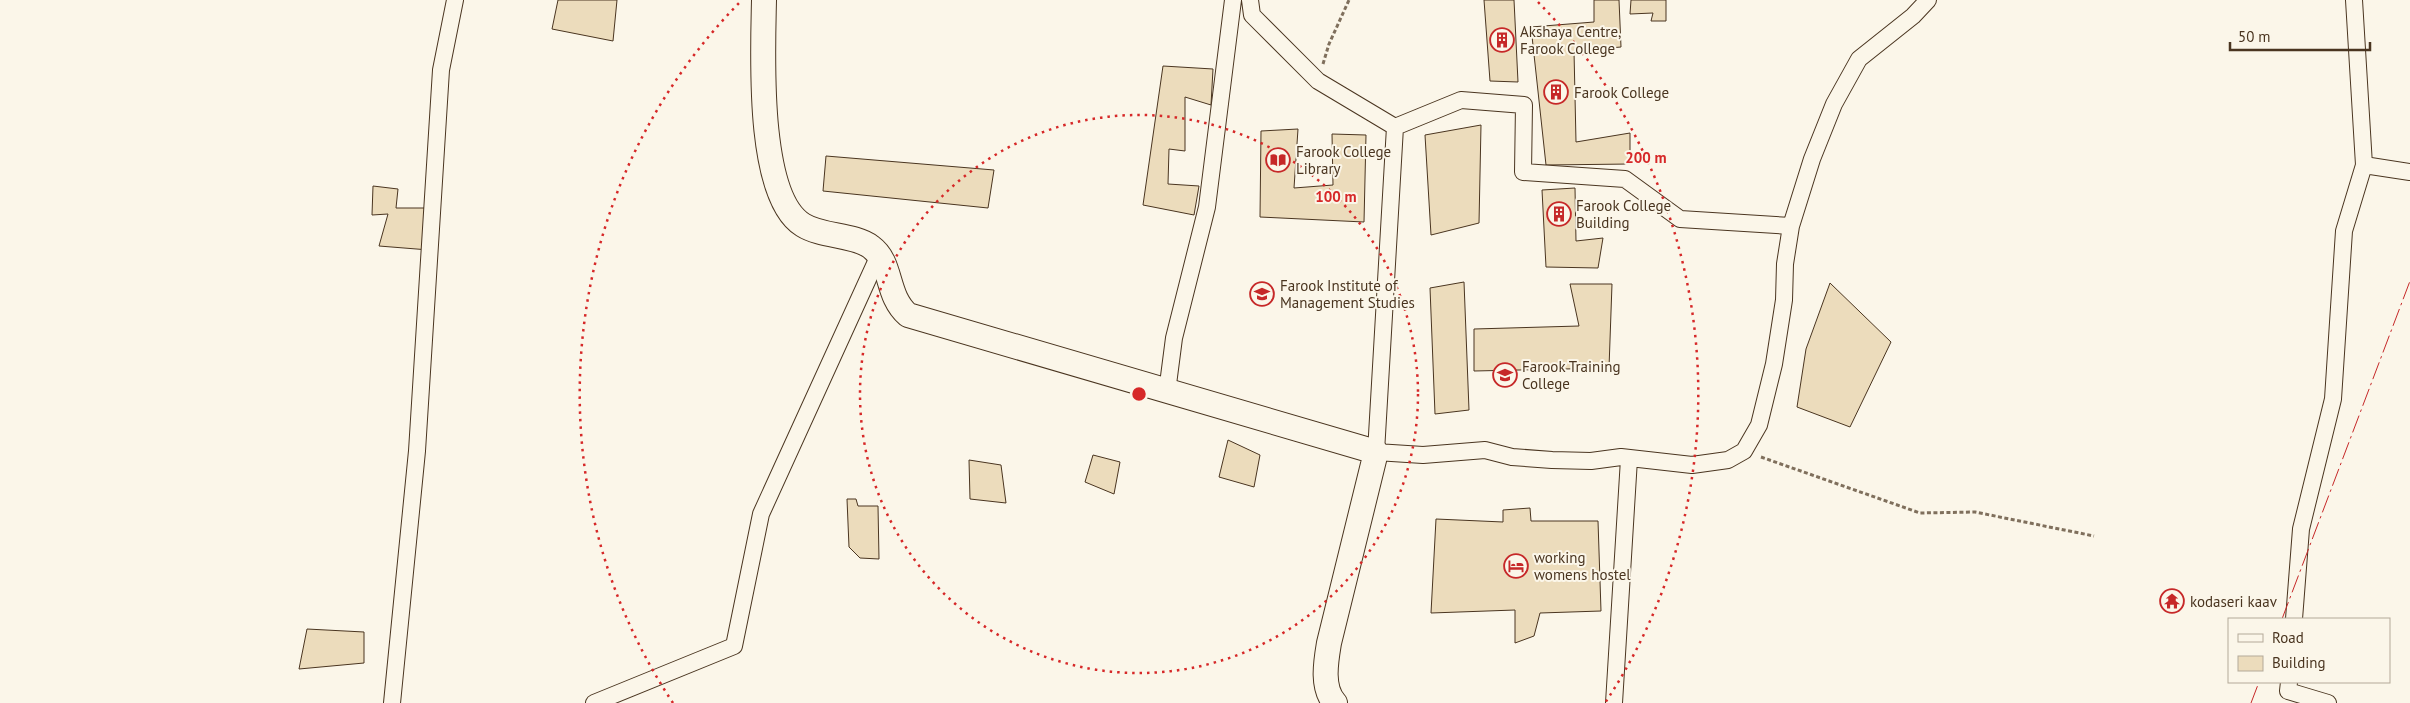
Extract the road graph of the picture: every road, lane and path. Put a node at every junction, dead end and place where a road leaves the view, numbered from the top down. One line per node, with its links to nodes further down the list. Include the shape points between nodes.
1 (454, 0): 21 (street, via 441,70 417,451)
2 (764, 0): 13 (main road, via 763,86 770,152 782,200 804,225 862,242)
3 (1233, 0): 14 (street, via 1207,207 1174,338)
4 (1250, 0): 8 (street, via 1252,15)
5 (1349, 0): 8 (path, via 1329,44)
6 (1928, 0): 12 (street, via 1859,59 1834,104)
7 (2354, 0): 10 (street)
8 (1318, 82): 9 (street)
9 (1396, 127): 12 (street, via 1461,100 1524,105 1523,172 1626,179 1680,219); 16 (street)
10 (2364, 165): 11 (street); 19 (street, via 2344,231 2333,399 2301,529)
11 (2410, 172)
12 (1791, 226): 15 (street, via 1774,364 1759,425)
13 (879, 255): 14 (main road, via 894,298 908,315); 22 (street, via 760,514 734,646)
14 (1167, 392): 16 (main road)
15 (1744, 451): 17 (street, via 1728,460 1692,465); 18 (path, via 1920,514 1975,512)
16 (1376, 452): 17 (street, via 1423,455 1485,450 1512,457 1552,460); 23 (main road, via 1328,650 1327,683)
17 (1629, 459): 24 (street)
18 (2094, 536)
19 (2294, 618)
20 (2289, 683): 25 (street, via 2288,691)
21 (392, 703)
22 (594, 703)
23 (1335, 703)
24 (1614, 703)
25 (2328, 703)

